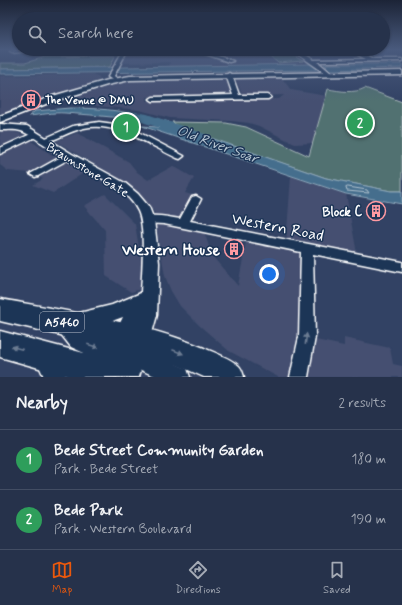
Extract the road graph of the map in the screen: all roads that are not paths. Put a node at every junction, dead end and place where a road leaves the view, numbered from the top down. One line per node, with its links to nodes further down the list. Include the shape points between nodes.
1 (116, 67): 6 (street)
2 (320, 67): 3 (street)
3 (327, 72): 4 (street); 5 (street)
4 (402, 73)
5 (230, 75): 6 (street); 8 (street)
6 (114, 77): 10 (street)
7 (268, 97): 8 (street)
8 (237, 98): 9 (street, via 169,102)
9 (153, 99)
10 (0, 119)
11 (0, 126): 12 (street, Braunstone Gate, via 24,128)
12 (39, 138): 13 (street); 14 (street, Braunstone Gate); 15 (street, via 85,125 100,125 122,130)
13 (0, 151)
14 (68, 156): 16 (street); 18 (street, Braunstone Gate, via 104,175 134,197 144,210)
15 (180, 156)
16 (35, 174)
17 (196, 199): 19 (street)
18 (147, 220): 19 (street, Western Road, via 158,219); 22 (street, Braunstone Gate, via 151,263)
19 (183, 224): 20 (street, Western Road)
20 (307, 249): 21 (street, Western Road); 31 (street, one-way to 20, via 307,337)
21 (402, 267)
22 (149, 287): 23 (street, Braunstone Gate); 27 (street, Braunstone Gate, via 148,315)
23 (138, 303): 25 (street, A5460, via 104,315); 27 (street, Braunstone Gate)
24 (0, 310): 25 (main road, A5460)
25 (63, 322): 27 (main road, A5460, one-way to 27)
26 (0, 344): 28 (main road, A5460, one-way to 26)
27 (123, 364): 28 (main road, A5460); 29 (street, via 145,363); 30 (main road, A5460, one-way to 30, via 183,354)
28 (50, 366)
29 (179, 377)
30 (230, 377)
31 (299, 377)

